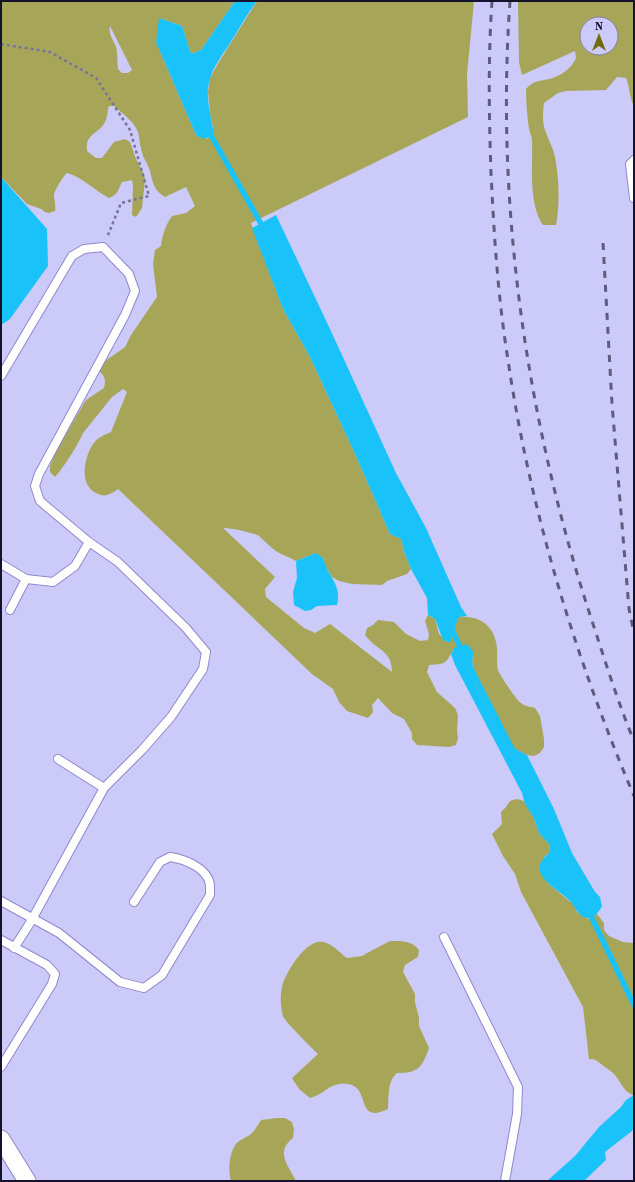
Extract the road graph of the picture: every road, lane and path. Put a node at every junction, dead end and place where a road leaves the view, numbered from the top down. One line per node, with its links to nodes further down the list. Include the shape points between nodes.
1 (1, 44): 4 (path, via 50,52 96,78 130,130 149,196 121,203)
2 (634, 160): 3 (lane, via 630,164)
3 (634, 198)
4 (103, 247): 5 (lane, via 84,249 72,256); 6 (lane, via 129,274 135,291 125,315 39,474 35,486 40,501)
5 (1, 376)
6 (89, 542): 8 (lane, via 75,566 53,582); 11 (lane, via 118,562 186,628 206,652 203,669 171,717)
7 (1, 564): 8 (lane)
8 (26, 579): 9 (lane)
9 (10, 610)
10 (58, 759): 11 (lane)
11 (104, 788): 14 (lane)
12 (1, 901): 14 (lane)
13 (134, 902): 14 (lane, via 160,862 170,857 181,859 204,872 210,884 210,895 162,975 144,988 120,982 59,933)
14 (32, 919): 17 (lane)
15 (444, 937): 21 (lane, via 518,1087 517,1114)
16 (1, 940): 17 (lane)
17 (14, 948): 18 (lane, via 47,965 55,974 52,984)
18 (1, 1067)
19 (1, 1139): 20 (street)
20 (27, 1181)
21 (505, 1181)

